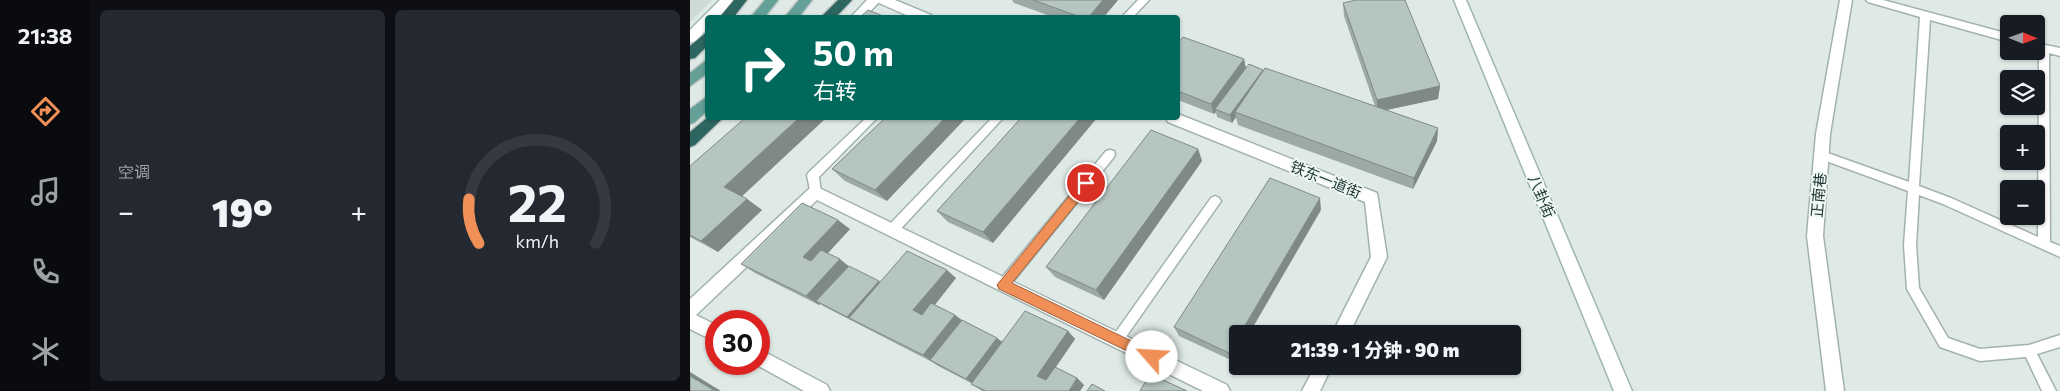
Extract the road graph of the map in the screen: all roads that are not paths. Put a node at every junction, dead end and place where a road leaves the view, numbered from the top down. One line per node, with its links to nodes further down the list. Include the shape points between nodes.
1 (727, 0): 12 (street)
2 (741, 0): 13 (highway)
3 (772, 0): 14 (main road)
4 (806, 0): 15 (main road)
5 (846, 0): 16 (highway)
6 (874, 0): 17 (street)
7 (883, 0): 18 (street)
8 (1144, 0): 19 (lane)
9 (1460, 0): 59 (street, 八卦街)
10 (1846, 0): 39 (street, 正南巷)
11 (1871, 0): 20 (lane)
12 (713, 15)
13 (728, 15)
14 (759, 15)
15 (793, 15)
16 (829, 15)
17 (859, 15)
18 (919, 15)
19 (1129, 15)
20 (1925, 15): 22 (lane); 40 (lane)
21 (705, 23): 23 (street)
22 (2000, 36)
23 (690, 38)
24 (705, 39): 27 (highway)
25 (2045, 48): 26 (lane)
26 (2060, 52)
27 (690, 54)
28 (2040, 60): 44 (lane)
29 (705, 67): 30 (main road)
30 (690, 81)
31 (705, 104): 32 (main road)
32 (690, 118)
33 (714, 120): 37 (highway)
34 (870, 120): 41 (lane, via 813,175)
35 (996, 120): 43 (lane)
36 (1178, 120): 49 (street, 铁东一道街, via 1372,198 1379,257)
37 (690, 141)
38 (1110, 154): 46 (lane)
39 (1822, 155): 40 (lane); 60 (street, 正南巷, via 1814,236)
40 (1913, 188): 44 (lane); 53 (lane, via 1910,245 1913,289 1944,343 1980,355)
41 (815, 192): 43 (street); 47 (street)
42 (1215, 201): 51 (lane)
43 (892, 230): 46 (street)
44 (2044, 244): 45 (lane)
45 (2060, 252)
46 (1004, 285): 51 (street)
47 (690, 310)
48 (690, 320): 50 (street)
49 (1345, 325)
50 (705, 328)
51 (1117, 340): 57 (street)
52 (2060, 342): 53 (lane)
53 (2028, 351): 61 (lane)
54 (770, 363): 56 (street)
55 (1319, 375): 58 (street)
56 (821, 391)
57 (1221, 391)
58 (1311, 391)
59 (1623, 391)
60 (1835, 391)
61 (2049, 391)

